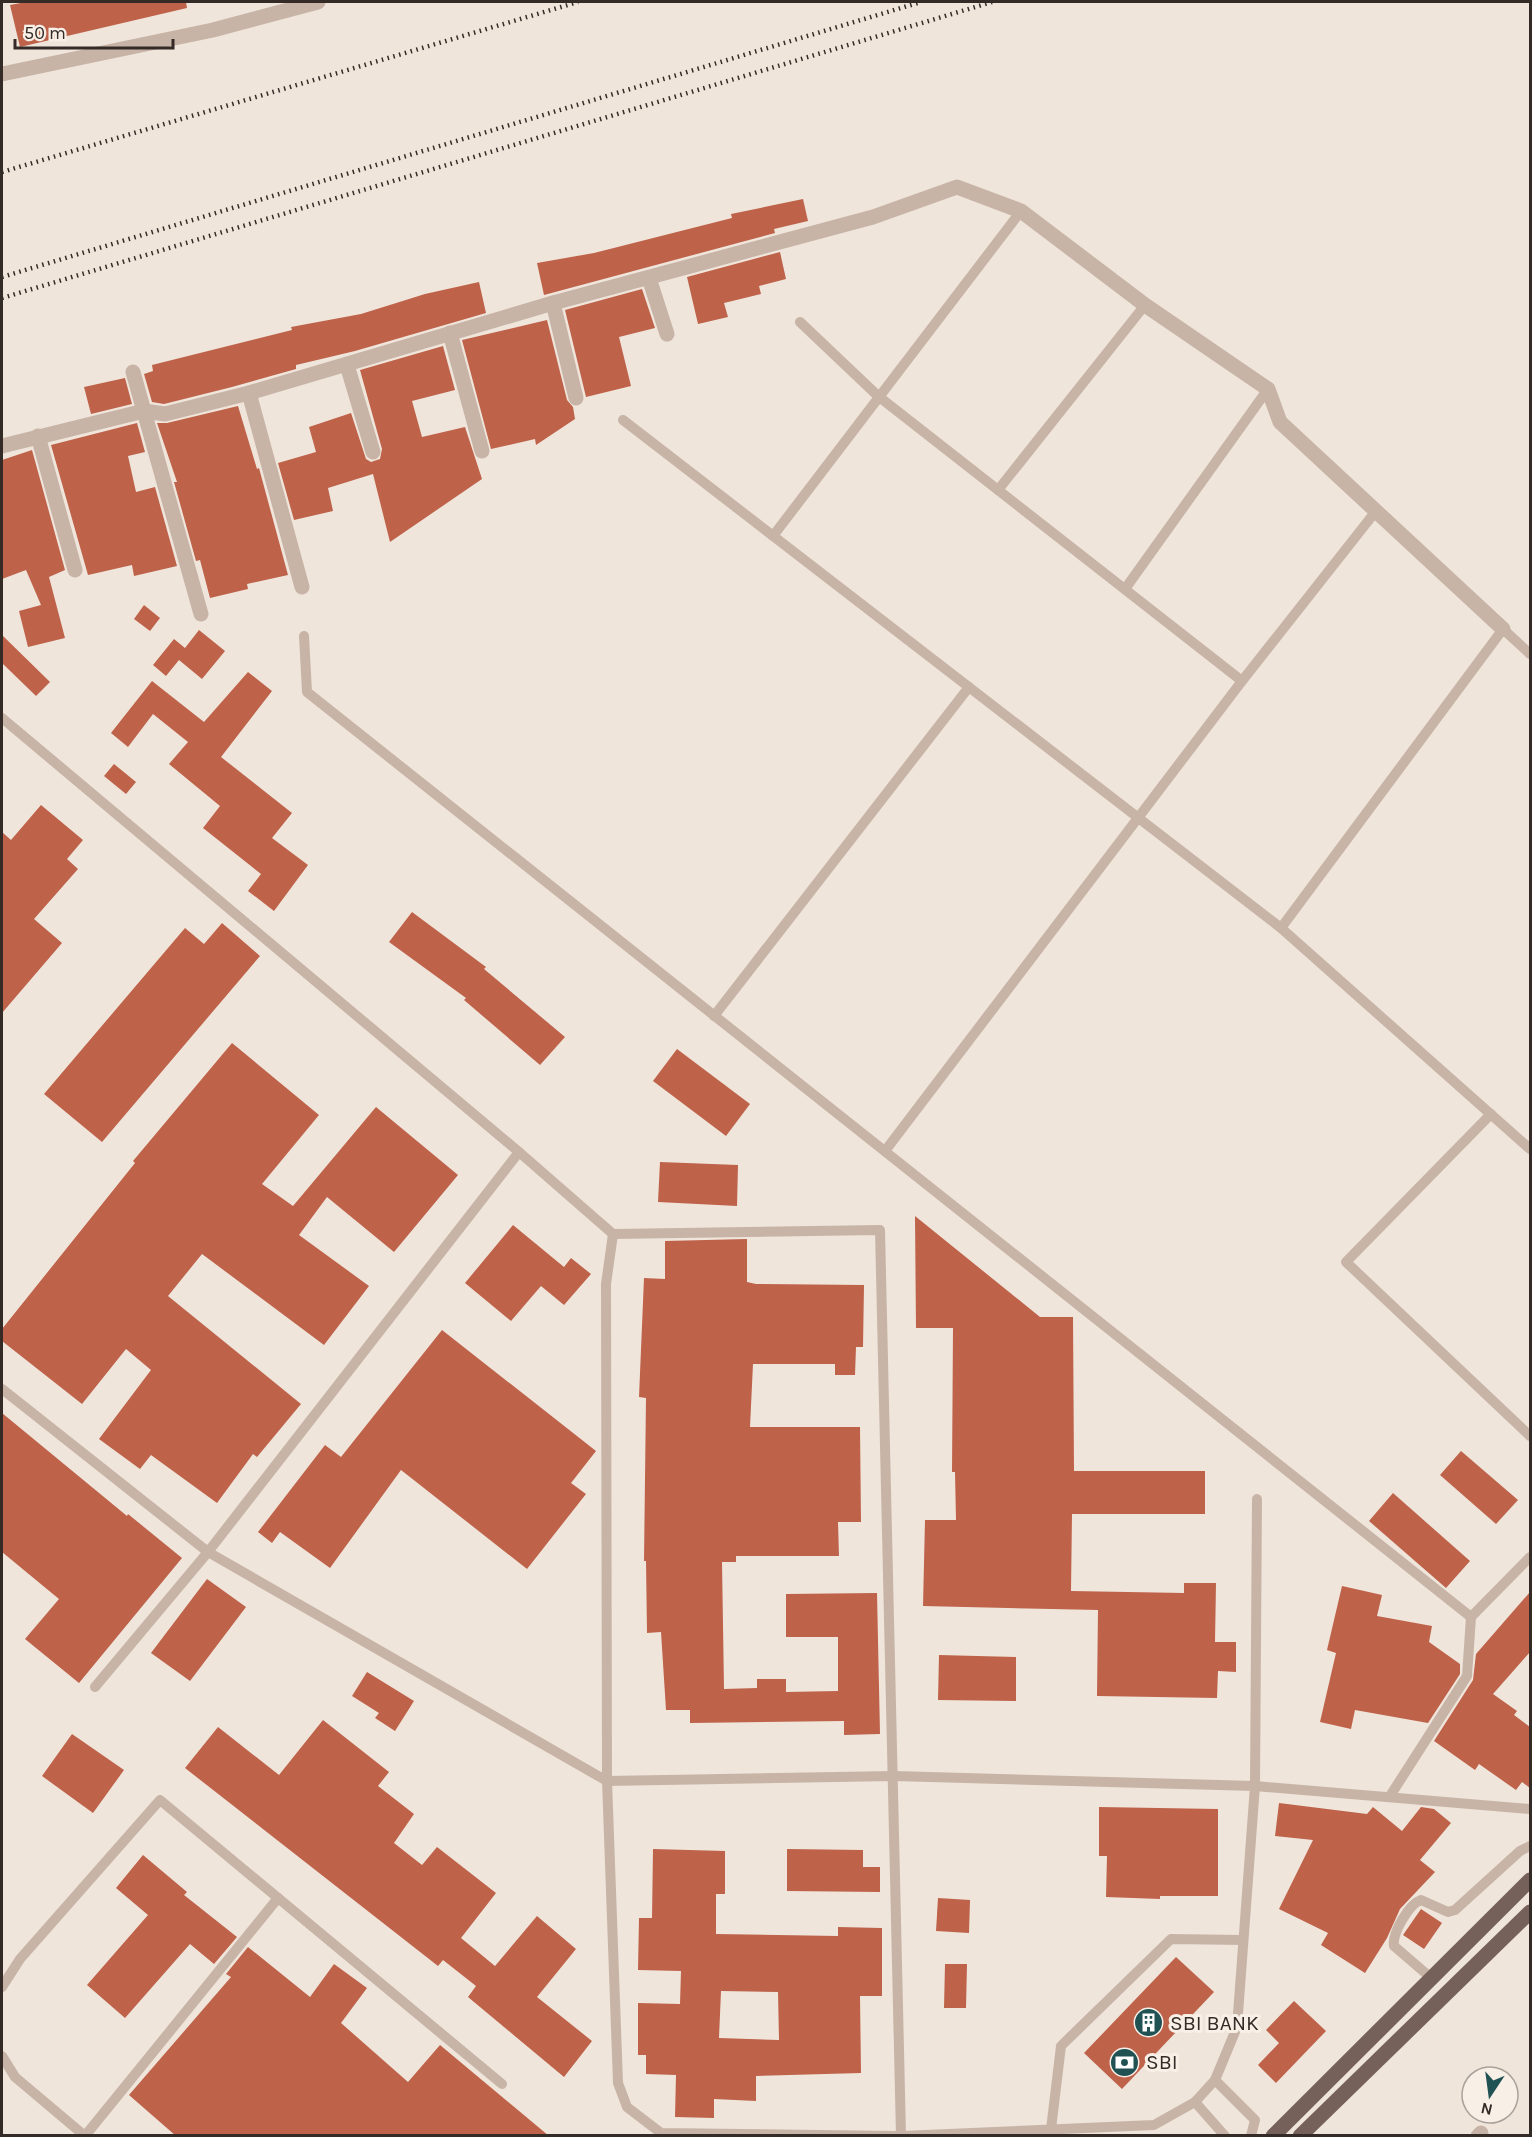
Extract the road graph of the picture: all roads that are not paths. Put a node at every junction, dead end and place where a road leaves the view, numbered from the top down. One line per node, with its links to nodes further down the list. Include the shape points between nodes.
1 (318, 2): 2 (street, via 213,30)
2 (2, 74)
3 (1021, 211): 4 (street, via 957,187 873,217); 6 (street); 14 (lane)
4 (649, 278): 5 (street); 9 (street)
5 (553, 303): 8 (street); 15 (street)
6 (1145, 305): 12 (street); 22 (lane)
7 (800, 322): 14 (lane)
8 (450, 333): 10 (street); 20 (street)
9 (667, 334)
10 (347, 365): 13 (street); 21 (street)
11 (133, 372): 16 (street)
12 (1268, 388): 23 (street, via 1280,422); 27 (lane)
13 (249, 393): 16 (street, via 165,414); 26 (street)
14 (878, 396): 22 (lane); 24 (lane)
15 (576, 398)
16 (144, 411): 18 (street); 28 (street)
17 (623, 420): 24 (lane)
18 (38, 436): 19 (street); 25 (street)
19 (2, 446)
20 (482, 451)
21 (373, 452)
22 (998, 490): 27 (lane)
23 (1376, 511): 29 (street); 32 (lane)
24 (773, 536): 33 (lane)
25 (75, 570)
26 (303, 587)
27 (1125, 589): 32 (lane)
28 (201, 614)
29 (1503, 629): 31 (lane); 36 (lane)
30 (304, 636): 37 (lane, via 307,692)
31 (1530, 654)
32 (1242, 681): 35 (lane)
33 (969, 687): 35 (lane); 37 (lane)
34 (2, 718): 41 (lane)
35 (1139, 818): 36 (lane); 40 (lane)
36 (1281, 928): 38 (lane)
37 (714, 1016): 40 (lane)
38 (1491, 1114): 39 (lane); 44 (lane, via 1346,1262)
39 (1530, 1149)
40 (885, 1151): 48 (lane)
41 (519, 1152): 42 (lane); 46 (lane)
42 (613, 1234): 50 (lane, via 880,1230); 51 (lane, via 606,1284)
43 (2, 1389): 46 (lane)
44 (1530, 1436)
45 (1257, 1499): 52 (lane)
46 (208, 1552): 49 (lane); 51 (lane)
47 (1530, 1557): 48 (lane)
48 (1471, 1617): 53 (lane, via 1467,1676)
49 (95, 1687)
50 (894, 1776): 51 (lane); 52 (lane); 68 (lane)
51 (607, 1781): 68 (lane, via 618,2083 627,2107 662,2133)
52 (1255, 1786): 53 (lane); 59 (lane)
53 (1390, 1796): 54 (lane)
54 (1530, 1809)
55 (1530, 1846): 60 (lane, via 1455,1910 1448,1912 1421,1900 1415,1902 1393,1940 1394,1946)
56 (1530, 1880): 60 (main road)
57 (278, 1898): 61 (lane, via 160,1800 20,1959); 64 (lane); 67 (lane)
58 (1530, 1912): 72 (main road)
59 (1243, 1940): 63 (lane, via 1237,2027); 66 (lane, via 1171,1939 1061,2046)
60 (1430, 1977): 71 (main road)
61 (2, 1987)
62 (2, 2056): 67 (lane, via 15,2077)
63 (1215, 2080): 65 (lane); 70 (lane, via 1255,2120)
64 (502, 2084)
65 (1195, 2102): 66 (lane, via 1154,2125); 69 (lane)
66 (1050, 2129): 68 (lane)
67 (85, 2136)
68 (900, 2136)
69 (1225, 2136)
70 (1251, 2136)
71 (1273, 2136)
72 (1300, 2136)

